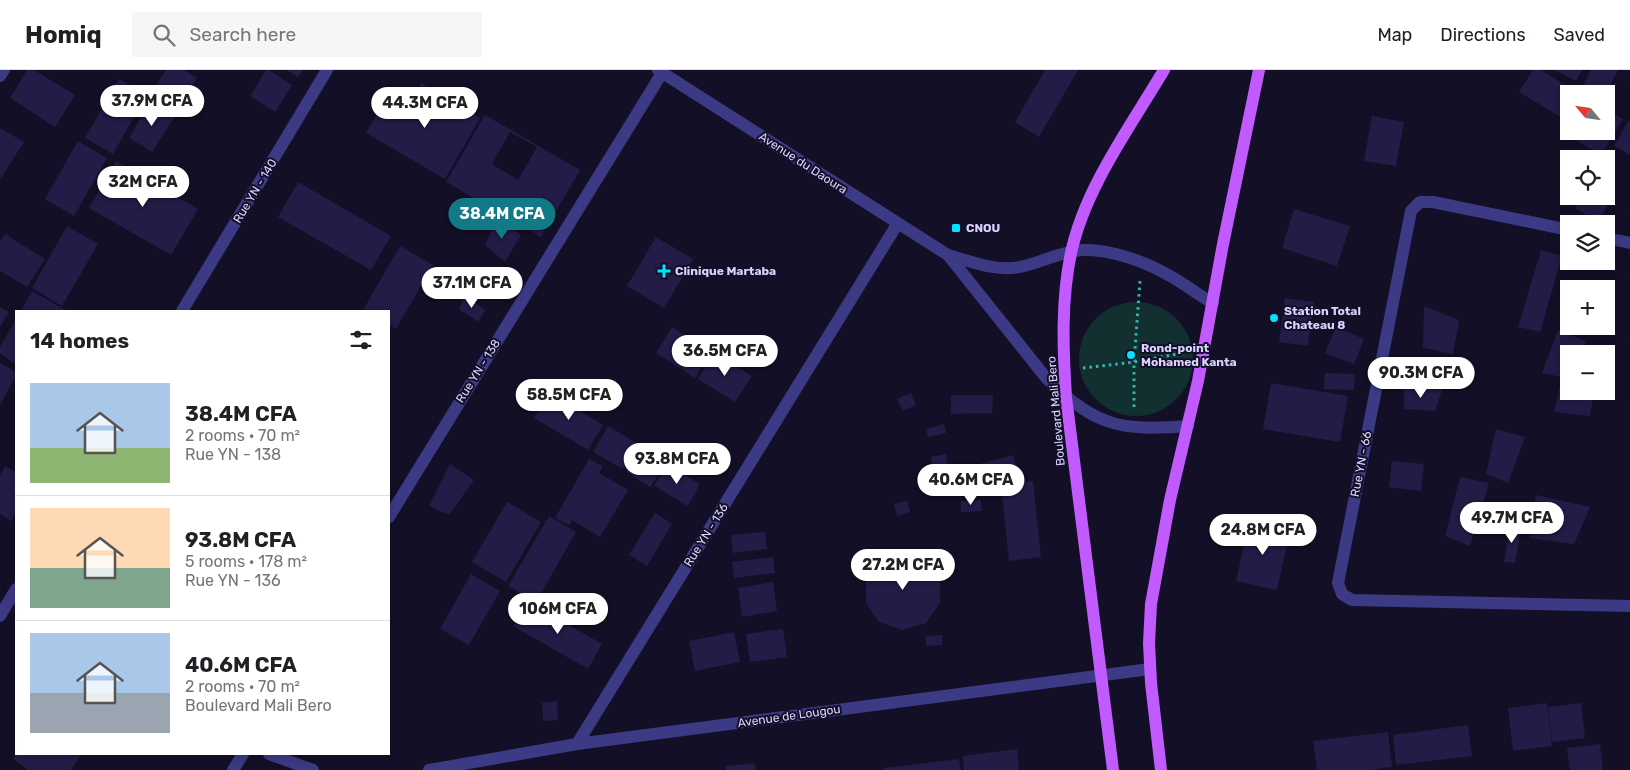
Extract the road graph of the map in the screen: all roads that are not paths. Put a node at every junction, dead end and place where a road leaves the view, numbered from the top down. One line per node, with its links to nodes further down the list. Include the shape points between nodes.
1 (4, 70): 6 (street)
2 (327, 70): 14 (street, Rue YN - 140)
3 (1164, 70): 11 (main road, Boulevard Mali Bero, via 1099,180)
4 (1259, 70): 13 (main road)
5 (660, 71): 7 (street, Avenue du Daoura); 17 (street, Rue YN - 138)
6 (0, 76)
7 (898, 223): 12 (street, Avenue du Daoura); 23 (street, Rue YN - 136)
8 (1560, 228): 19 (street, Rue YN - 66, via 1433,202 1420,202 1411,211 1338,583 1342,594 1352,600)
9 (1615, 240): 10 (street)
10 (1630, 243)
11 (1071, 251): 12 (street, Avenue du Daoura, via 1018,268 998,268); 13 (street, Avenue du Daoura, via 1096,251 1142,263 1169,275); 15 (main road, Boulevard Mali Bero, via 1064,305)
12 (948, 255): 15 (street, Avenue du Daoura, via 1047,379)
13 (1213, 303): 16 (main road)
14 (183, 310)
15 (1066, 397): 16 (street, Avenue du Daoura, via 1088,413 1119,426); 22 (main road, Boulevard Mali Bero)
16 (1188, 426): 21 (main road, via 1154,582)
17 (390, 515)
18 (15, 591): 20 (street)
19 (1630, 606)
20 (6, 608)
21 (1150, 668): 22 (street, Avenue de Lougou); 30 (main road)
22 (1101, 675): 23 (street, Avenue de Lougou); 29 (main road, Boulevard Mali Bero)
23 (577, 744): 28 (street, Avenue de Lougou)
24 (242, 755): 26 (street)
25 (272, 755): 27 (street)
26 (234, 770)
27 (313, 770)
28 (429, 770)
29 (1114, 770)
30 (1161, 770)

